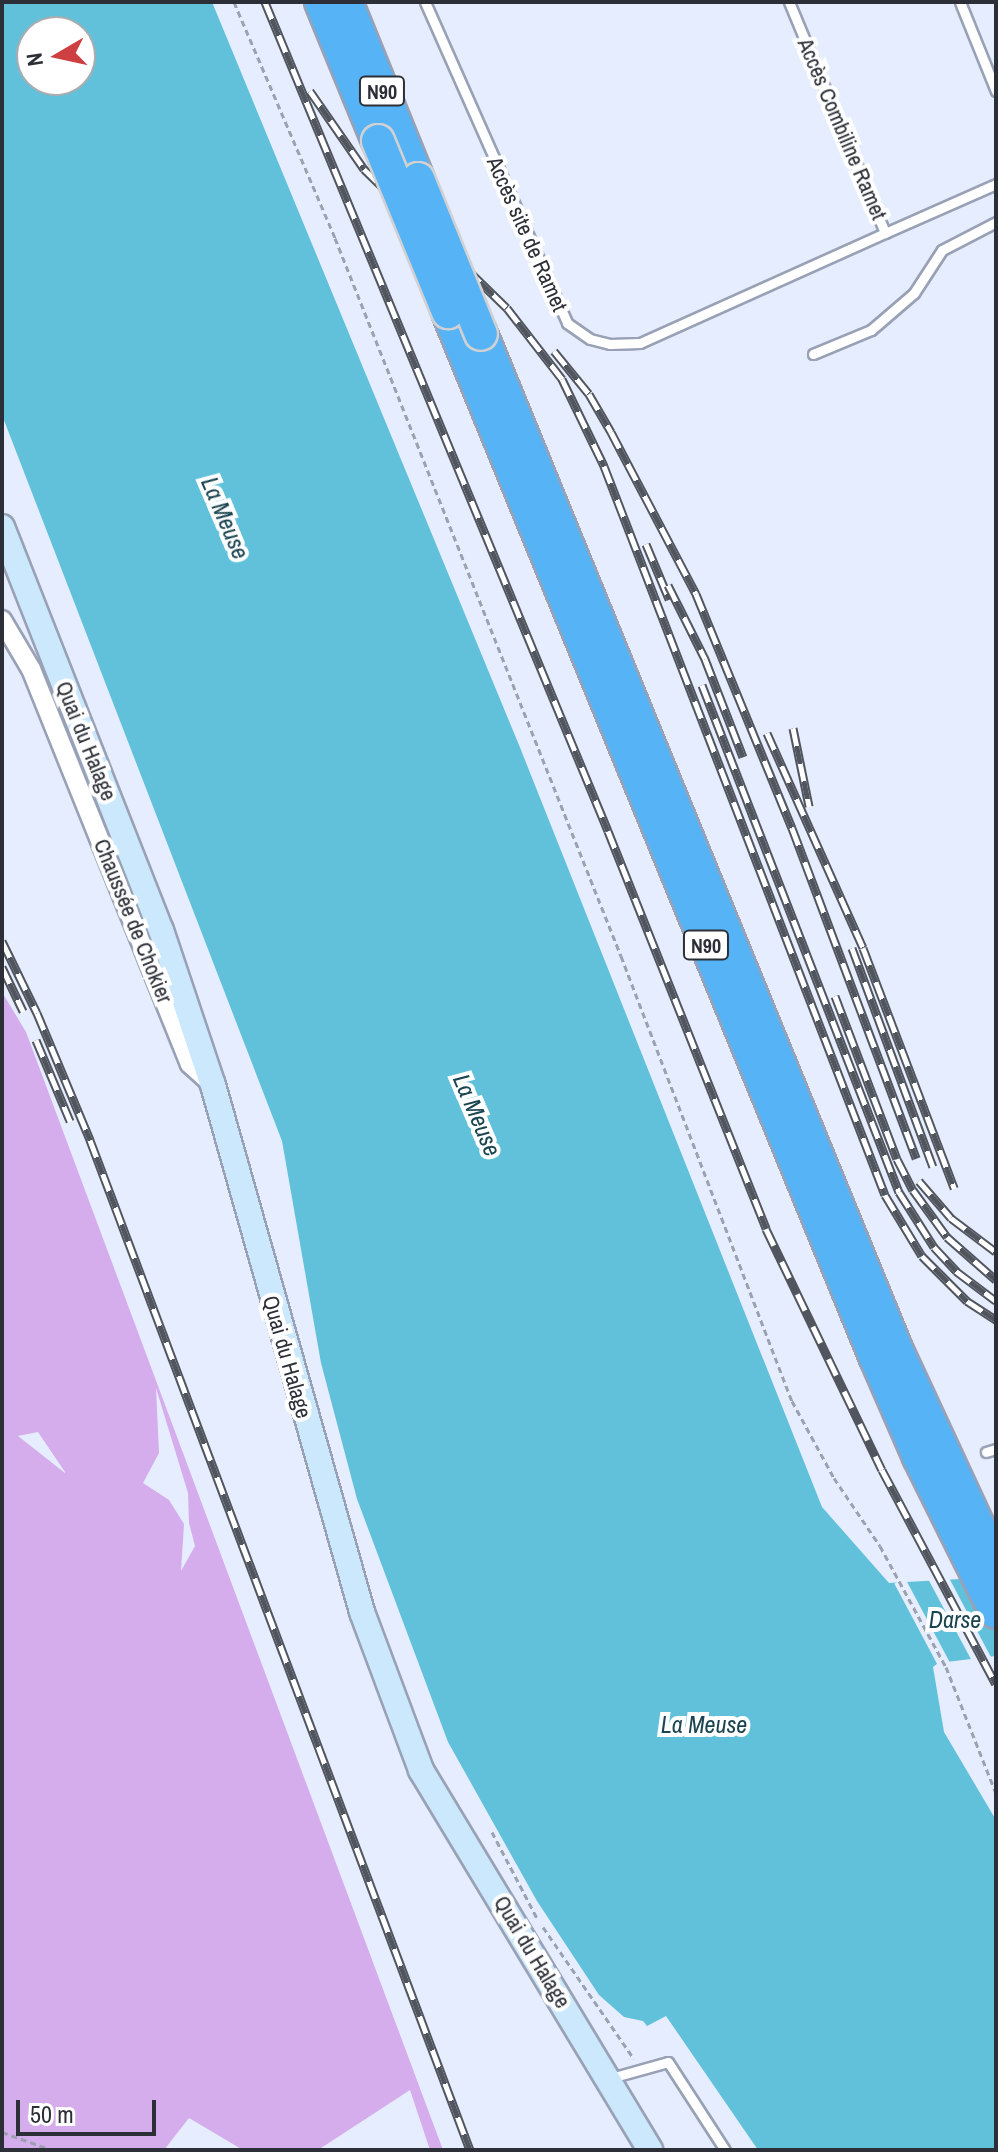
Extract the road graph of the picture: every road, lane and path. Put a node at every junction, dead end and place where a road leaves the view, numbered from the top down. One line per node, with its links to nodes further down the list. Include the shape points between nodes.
1 (234, 2): 18 (path, via 335,238 792,1401 946,1667)
2 (321, 2): 16 (highway, N90, bridge, via 876,1358)
3 (346, 2): 16 (highway, N90, bridge)
4 (425, 2): 10 (lane, Accès site de Ramet, via 567,323 590,339 640,343)
5 (789, 2): 10 (lane, Accès Combiline Ramet)
6 (960, 2): 7 (lane)
7 (996, 91)
8 (996, 184): 10 (lane, Accès Combiline Ramet)
9 (996, 222): 11 (lane, via 942,250 914,293 871,330)
10 (885, 233)
11 (813, 354)
12 (2, 527): 13 (main road, Quai du Halage)
13 (7, 552): 15 (main road, Quai du Halage, via 161,930)
14 (2, 620): 15 (street, Chaussée de Chokier, via 31,669 190,1064)
15 (213, 1085): 21 (main road, Quai du Halage, via 362,1612 421,1770)
16 (985, 1569): 17 (highway, N90)
17 (996, 1612)
18 (996, 1793)
19 (492, 1832): 20 (path, via 538,1921)
20 (638, 2068): 21 (lane); 25 (lane, via 668,2062)
21 (607, 2079): 24 (main road, Quai du Halage)
22 (2, 2132): 23 (path)
23 (52, 2150)
24 (650, 2150)
25 (725, 2150)

